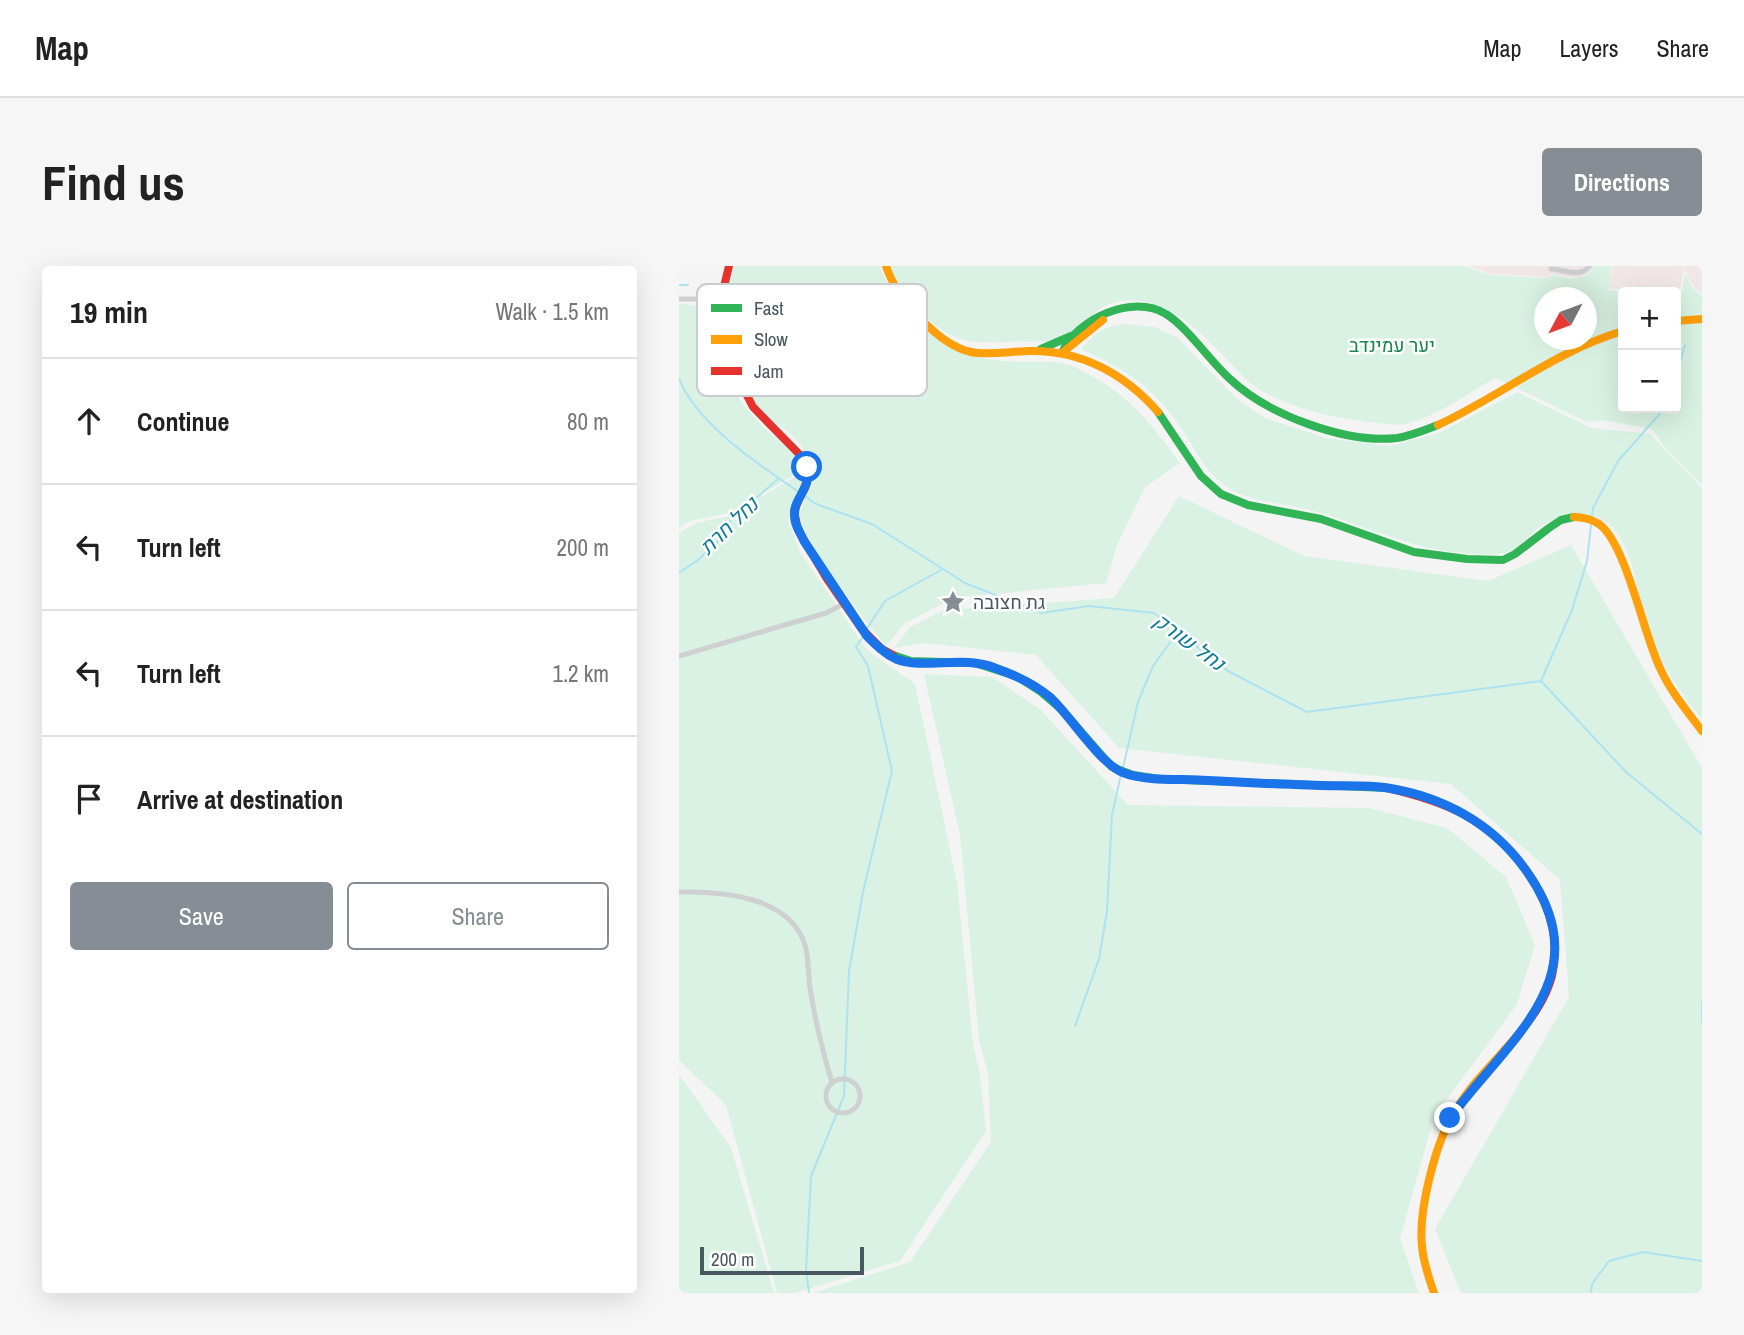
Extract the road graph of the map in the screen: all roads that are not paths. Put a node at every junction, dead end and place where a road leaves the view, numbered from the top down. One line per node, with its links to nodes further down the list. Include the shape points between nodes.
1 (729, 266): 5 (main road)
2 (886, 266): 6 (main road)
3 (1590, 266): 4 (street, via 1576,274)
4 (1551, 269)
5 (725, 284)
6 (895, 284)
7 (679, 299): 8 (street)
8 (697, 299)
9 (1165, 313): 13 (main road, via 1124,307); 14 (main road, via 1231,383 1254,400 1299,421 1378,438 1414,434 1439,424 1536,369); 16 (main road, via 1113,315)
10 (1702, 319): 11 (main road)
11 (1681, 321)
12 (927, 324): 15 (main road, via 970,352)
13 (1076, 333): 15 (main road); 16 (main road)
14 (1618, 333)
15 (1037, 350): 16 (main road)
16 (1062, 353): 20 (main road, via 1108,369 1136,389 1160,414 1206,482 1236,502 1320,518 1398,548 1486,561 1502,560 1520,551 1559,520 1577,516 1603,526 1619,554 1661,671)
17 (747, 396): 18 (main road, via 802,457 809,476 797,499 797,526)
18 (845, 603): 19 (street, via 826,613); 23 (main road, via 867,636 896,659 991,666 1034,686 1063,710 1105,761 1125,774 1386,788 1420,795 1455,807 1518,859 1535,883 1554,927 1552,972 1535,1013 1474,1086 1443,1135 1421,1216 1421,1247)
19 (679, 656)
20 (1702, 731)
21 (679, 892): 22 (street, via 740,897 770,907 792,923 805,946)
22 (832, 1083): 22 (street, via 828,1104 842,1113 853,1110 859,1101 856,1086 847,1080)
23 (1434, 1293)

